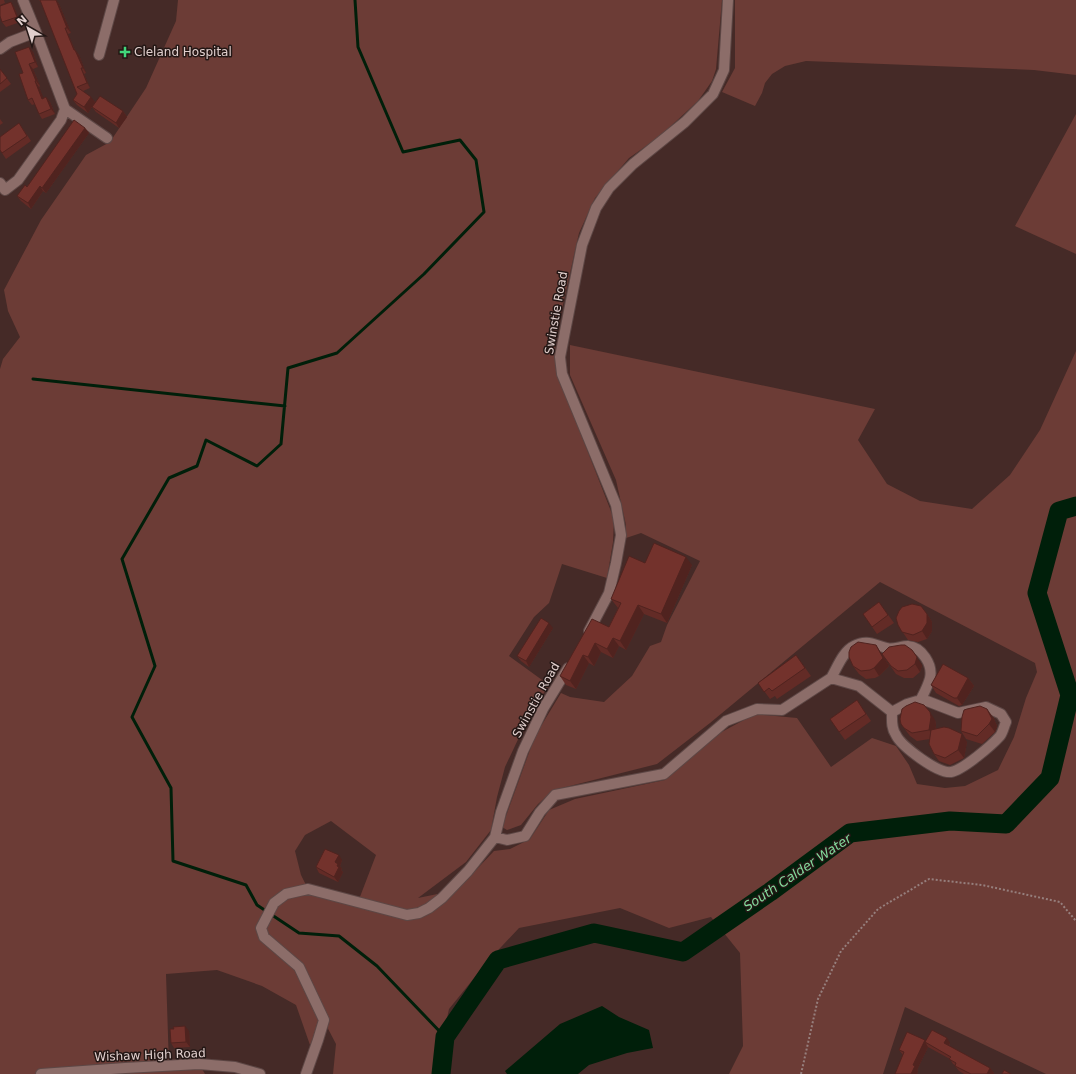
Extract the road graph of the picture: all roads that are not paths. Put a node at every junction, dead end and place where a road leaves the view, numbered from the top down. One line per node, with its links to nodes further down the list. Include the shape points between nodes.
1 (23, 0): 4 (street)
2 (114, 0): 6 (street)
3 (728, 0): 10 (street, Swinstie Road, via 724,70 713,94 609,188 596,208 582,245 560,357 562,374 616,504 621,535 609,593)
4 (36, 32): 5 (street, via 10,42); 7 (street)
5 (0, 49)
6 (99, 54)
7 (65, 109): 8 (street); 9 (street, via 61,120 18,180 5,190)
8 (107, 138)
9 (0, 183)
10 (585, 637)
11 (574, 658): 15 (street, Swinstie Road, via 543,710 523,751 501,812)
12 (831, 678): 13 (street, via 853,646 864,642 888,649 909,646 918,649 929,666 927,688); 14 (street, via 859,686); 15 (street, via 782,710 757,709 726,721 664,774 556,796 540,812 525,836 507,840)
13 (920, 701): 14 (street); 14 (street, via 927,701 958,713 986,707 1001,714 1006,722 1001,734 990,747 952,772 943,772 934,768 896,737 891,725)
14 (892, 712)
15 (495, 837): 18 (street, Swinstie Road, via 468,871 429,908 419,913 407,915 393,912 308,889 286,894 274,903 261,928 264,936 300,967 324,1020)
16 (40, 1074): 17 (street, Wishaw High Road, via 199,1064 235,1067)
17 (260, 1074)
18 (306, 1074)

